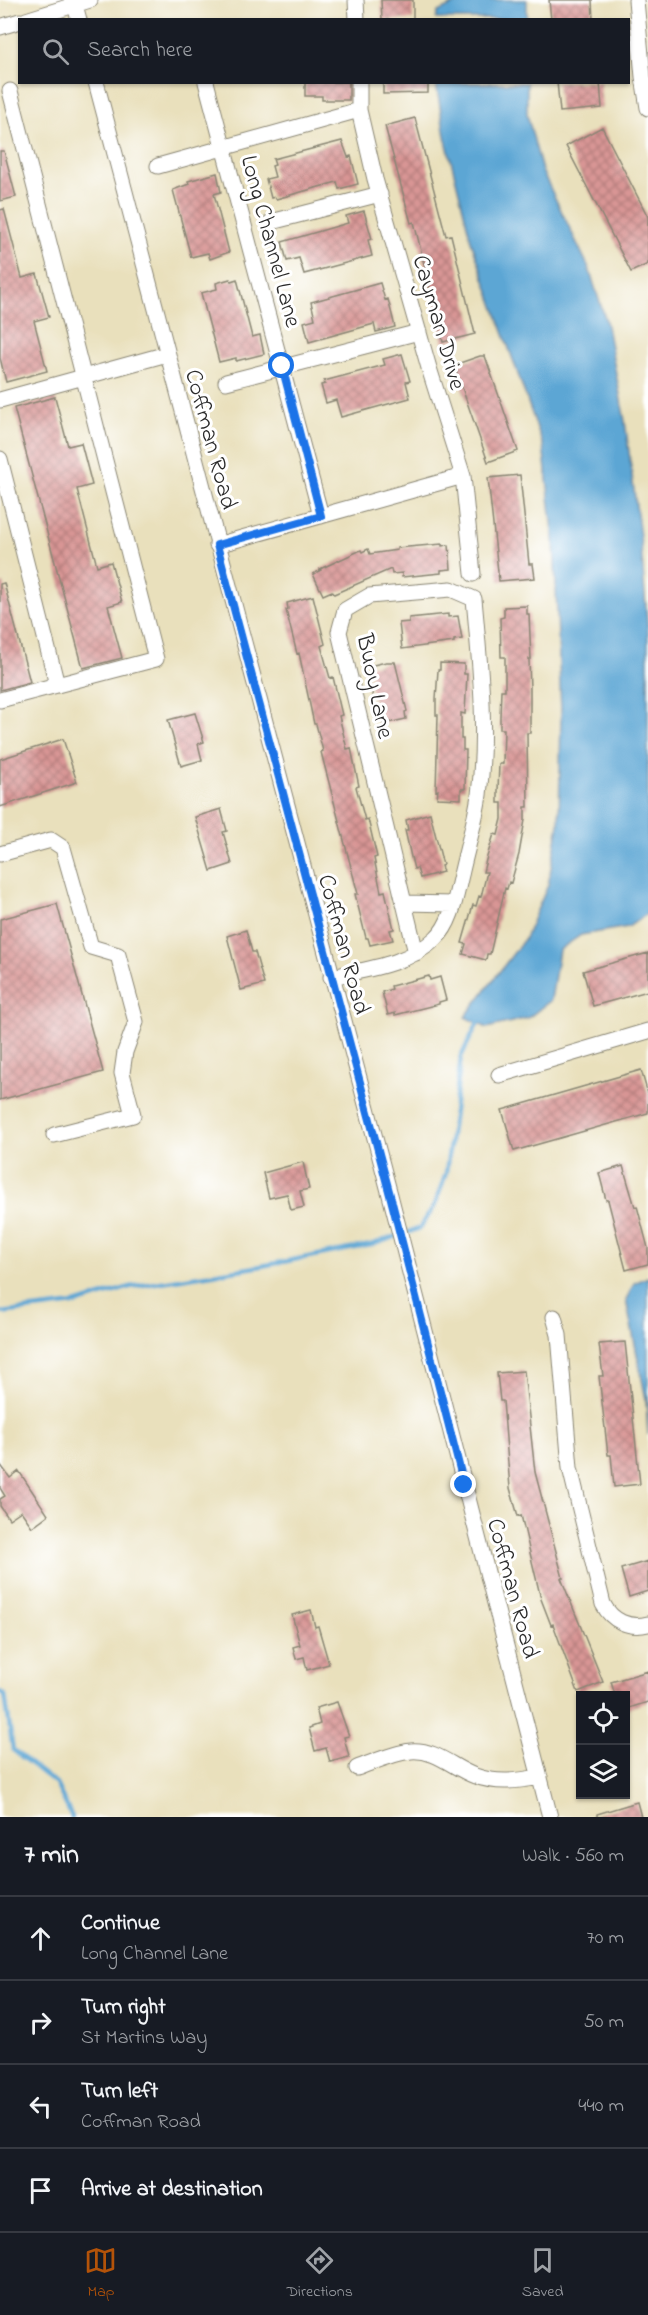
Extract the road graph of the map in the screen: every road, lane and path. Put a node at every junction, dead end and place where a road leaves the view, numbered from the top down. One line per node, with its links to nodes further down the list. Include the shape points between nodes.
1 (90, 0): 4 (street)
2 (356, 0): 6 (street)
3 (636, 0): 13 (street)
4 (77, 12): 5 (street)
5 (39, 18)
6 (357, 18)
7 (18, 22): 8 (street)
8 (0, 27)
9 (97, 84): 20 (street, Coffman Road)
10 (207, 84): 15 (street, Long Channel Lane)
11 (359, 84): 14 (street, Cayman Drive)
12 (10, 91): 22 (street)
13 (648, 108)
14 (359, 110): 15 (street); 17 (street, Cayman Drive)
15 (224, 147): 16 (street); 21 (street, Long Channel Lane)
16 (158, 166)
17 (380, 194): 18 (street); 19 (street, Cayman Drive)
18 (271, 222)
19 (419, 332): 21 (street); 26 (street, Cayman Drive)
20 (167, 354): 22 (street); 28 (street, Coffman Road)
21 (282, 366): 23 (street); 27 (street, Long Channel Lane)
22 (83, 377): 24 (street); 30 (street, via 156,659)
23 (226, 382)
24 (0, 400)
25 (0, 459): 30 (street)
26 (463, 476): 27 (street); 29 (street, Cayman Drive)
27 (321, 516): 28 (street)
28 (217, 545): 36 (street, Coffman Road)
29 (473, 574)
30 (57, 685): 31 (street)
31 (0, 700)
32 (0, 854): 39 (street, via 51,840 63,848 91,946 118,955 136,1022 122,1073 133,1116)
33 (404, 903): 34 (street); 34 (street, Buoy Lane, via 339,632 345,610 369,596 451,589 474,599 483,693 479,793); 35 (street, Buoy Lane)
34 (453, 904): 35 (street, via 438,937)
35 (416, 953): 36 (street, via 396,962)
36 (331, 977): 43 (street, Coffman Road)
37 (648, 1031): 38 (street)
38 (499, 1075)
39 (54, 1135)
40 (554, 1317): 41 (street, via 559,1335 570,1468 603,1604 623,1624)
41 (648, 1624)
42 (357, 1768): 43 (street, via 411,1751 428,1753 493,1781)
43 (540, 1777): 44 (street, Coffman Road)
44 (550, 1817)

